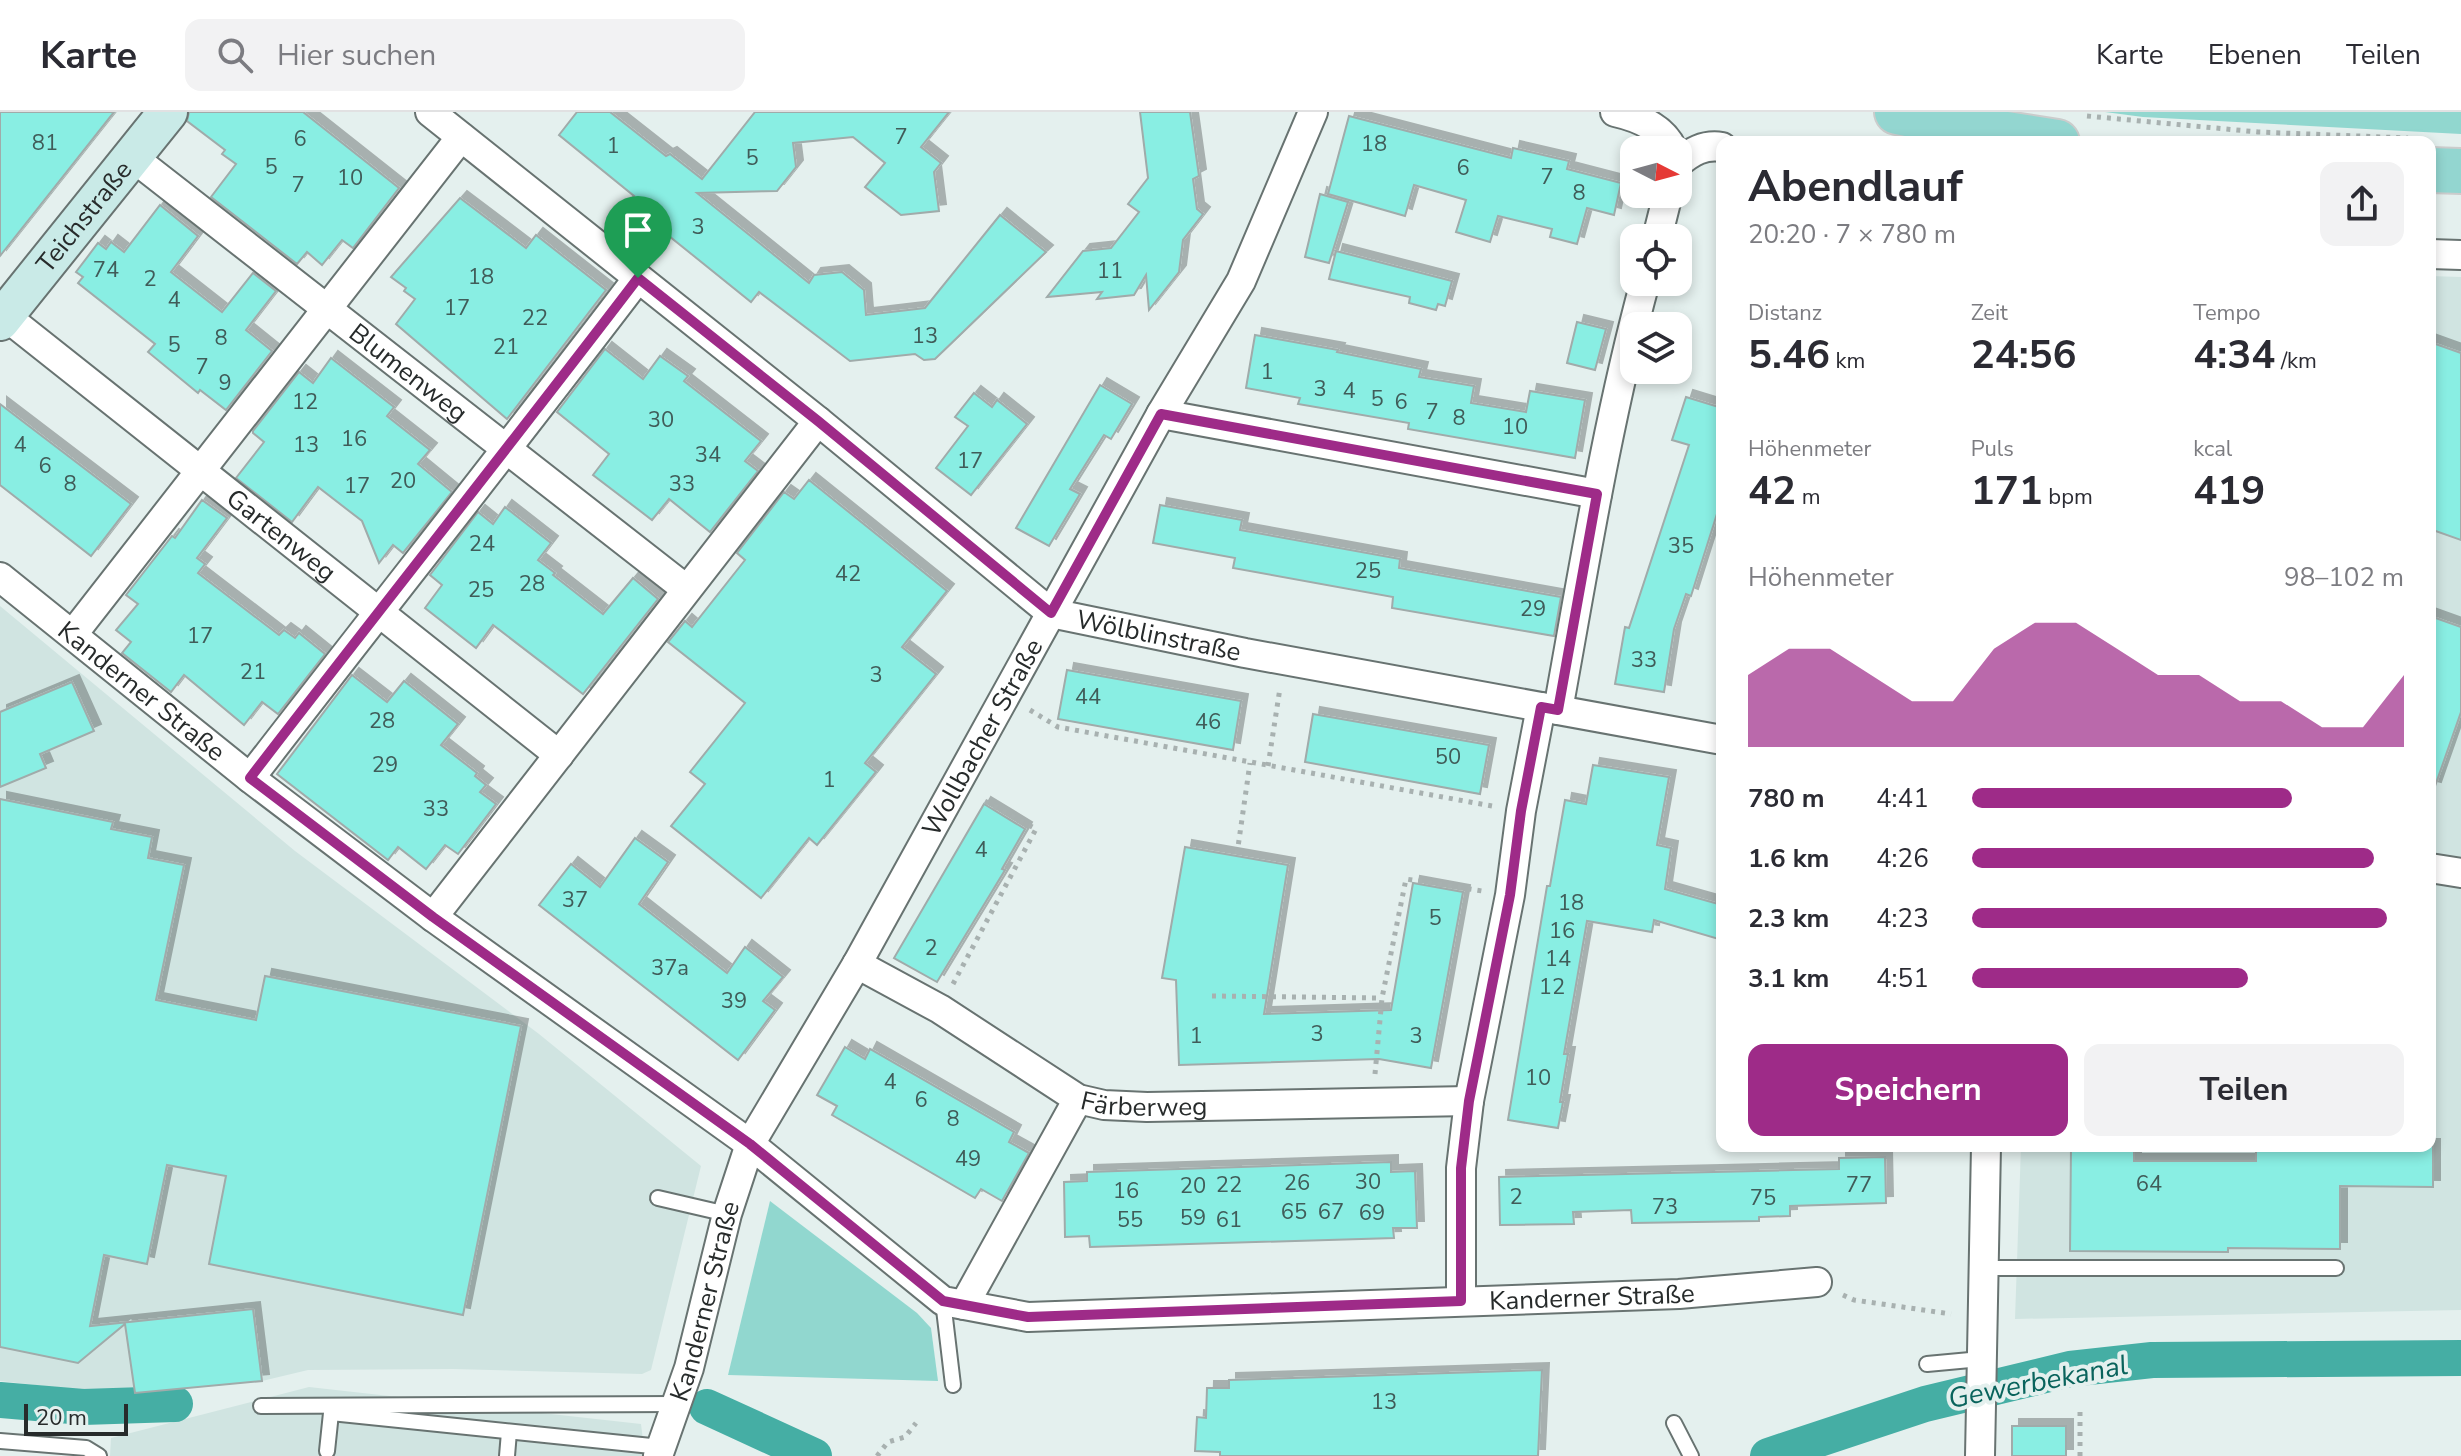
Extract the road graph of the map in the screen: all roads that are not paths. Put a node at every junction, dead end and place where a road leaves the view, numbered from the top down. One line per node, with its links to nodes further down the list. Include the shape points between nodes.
1 (168, 112): 11 (street, Teichstraße)
2 (430, 112): 8 (street, Wölblinstraße)
3 (1313, 112): 20 (street, Wollbacher Straße, via 1241,281)
4 (1615, 112): 7 (street, via 1635,117)
5 (1897, 112): 6 (main road, via 2000,133)
6 (2066, 128)
7 (1663, 136)
8 (461, 137): 16 (street, Wölblinstraße); 18 (street)
9 (1716, 147): 10 (street)
10 (1692, 152)
11 (131, 156): 18 (street, Blumenweg); 19 (street, Teichstraße)
12 (2436, 160): 13 (main road)
13 (2461, 171)
14 (2436, 254): 15 (street)
15 (2461, 255)
16 (638, 278): 21 (street, Wölblinstraße); 22 (street)
17 (1641, 296): 24 (street)
18 (326, 308): 22 (street, Blumenweg); 23 (street)
19 (2, 318): 23 (street, Gartenweg)
20 (1161, 414): 24 (street); 28 (street, Wollbacher Straße)
21 (818, 421): 26 (street); 28 (street, Wölblinstraße)
22 (507, 450): 26 (street, Blumenweg); 27 (street)
23 (200, 471): 27 (street, Gartenweg); 29 (street)
24 (1597, 494): 30 (street)
25 (0, 577): 29 (street, Kanderner Straße)
26 (686, 589): 32 (street)
27 (378, 611): 32 (street, Gartenweg); 33 (street)
28 (1051, 613): 30 (street, Wölblinstraße); 37 (street, Wollbacher Straße)
29 (73, 634): 33 (street, Kanderner Straße)
30 (1550, 708): 31 (street, Wölblinstraße); 39 (street, via 1521,811)
31 (1716, 739)
32 (559, 755): 36 (street)
33 (250, 778): 36 (street, Kanderner Straße)
34 (2436, 869): 35 (street)
35 (2461, 873)
36 (433, 917): 40 (street, Kanderner Straße)
37 (857, 964): 38 (street, Färberweg, via 940,1009); 40 (street, Wollbacher Straße)
38 (1078, 1099): 39 (street, Färberweg, via 1138,1107); 48 (street)
39 (1469, 1101): 47 (street, via 1461,1168)
40 (750, 1144): 43 (street, Kanderner Straße); 48 (street, Kanderner Straße)
41 (1986, 1152): 44 (street)
42 (658, 1198): 43 (lane)
43 (727, 1214): 52 (street, Kanderner Straße)
44 (1983, 1268): 45 (lane); 50 (street)
45 (2336, 1268)
46 (1817, 1282): 47 (street, Kanderner Straße, via 1679,1294)
47 (1461, 1301): 48 (street, Kanderner Straße, via 1028,1317)
48 (953, 1303): 51 (lane)
49 (1927, 1364): 50 (lane)
50 (1981, 1365): 62 (street)
51 (953, 1385)
52 (676, 1404): 53 (lane); 58 (street, Kanderner Straße)
53 (261, 1406)
54 (1674, 1423): 61 (lane)
55 (509, 1432): 57 (lane, via 331,1413); 58 (lane); 60 (lane)
56 (0, 1441): 59 (lane, via 86,1448)
57 (327, 1451)
58 (660, 1452)
59 (99, 1456)
60 (507, 1456)
61 (1691, 1456)
62 (1980, 1456)

